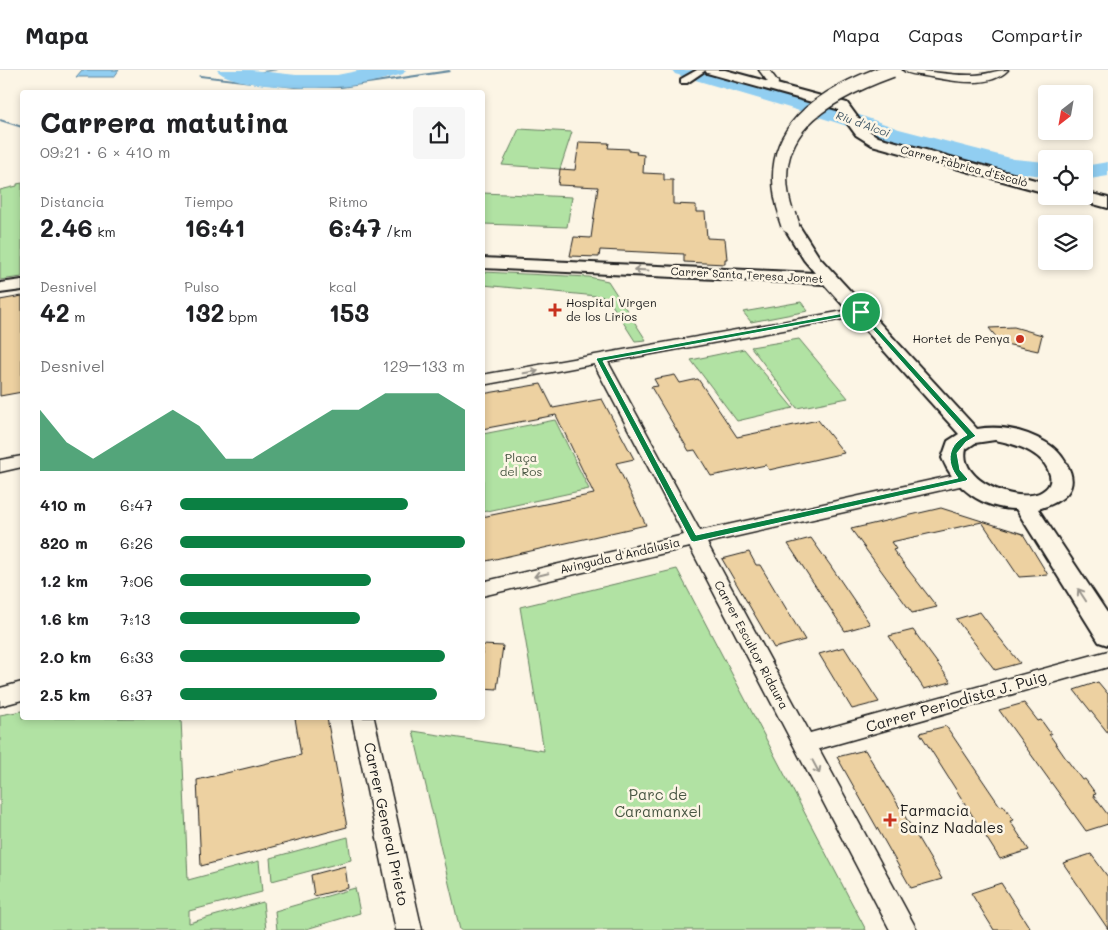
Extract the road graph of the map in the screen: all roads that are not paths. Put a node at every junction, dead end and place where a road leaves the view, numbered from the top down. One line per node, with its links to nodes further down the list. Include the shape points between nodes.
1 (702, 70): 7 (street)
2 (712, 70): 8 (street)
3 (764, 70): 8 (street, via 773,82)
4 (892, 70): 13 (street, bridge, via 860,81 811,112 793,133 785,152 779,172 780,188 790,224 812,260)
5 (908, 70): 6 (street, via 976,78 992,76)
6 (1003, 70)
7 (684, 81)
8 (773, 88): 9 (street, Carrer Fàbrica d'Escaló, via 842,106 856,128 871,139)
9 (1038, 186)
10 (1093, 199): 11 (street)
11 (1108, 203)
12 (485, 263): 13 (street, Carrer Santa Teresa Jornet, one-way to 12)
13 (829, 279): 16 (street, Carrer Santa Teresa Jornet)
14 (20, 285): 15 (street)
15 (0, 288)
16 (861, 312): 17 (street); 19 (street, Carrer Santa Teresa Jornet)
17 (599, 359): 18 (street, one-way to 17); 24 (street, Carrer Escultor Ridaura)
18 (485, 379)
19 (972, 436): 22 (street, via 956,446 953,453 957,471); 23 (street, via 995,434 1020,438 1042,449 1057,465 1062,481 1055,494 1037,502)
20 (20, 462): 21 (street)
21 (0, 466)
22 (964, 479): 23 (street, via 991,497); 24 (street, Avinguda d'Andalusia)
23 (1023, 503): 26 (street, one-way to 23)
24 (694, 539): 25 (street, Avinguda d'Andalusia, one-way to 25); 31 (street, Carrer Escultor Ridaura)
25 (485, 588)
26 (1108, 636)
27 (1108, 659): 31 (street, Carrer Periodista J. Puig)
28 (20, 692): 29 (street)
29 (0, 696)
30 (363, 720): 32 (street, Carrer General Prieto)
31 (804, 744): 33 (street, Carrer Escultor Ridaura, one-way to 33)
32 (408, 930)
33 (904, 930)

